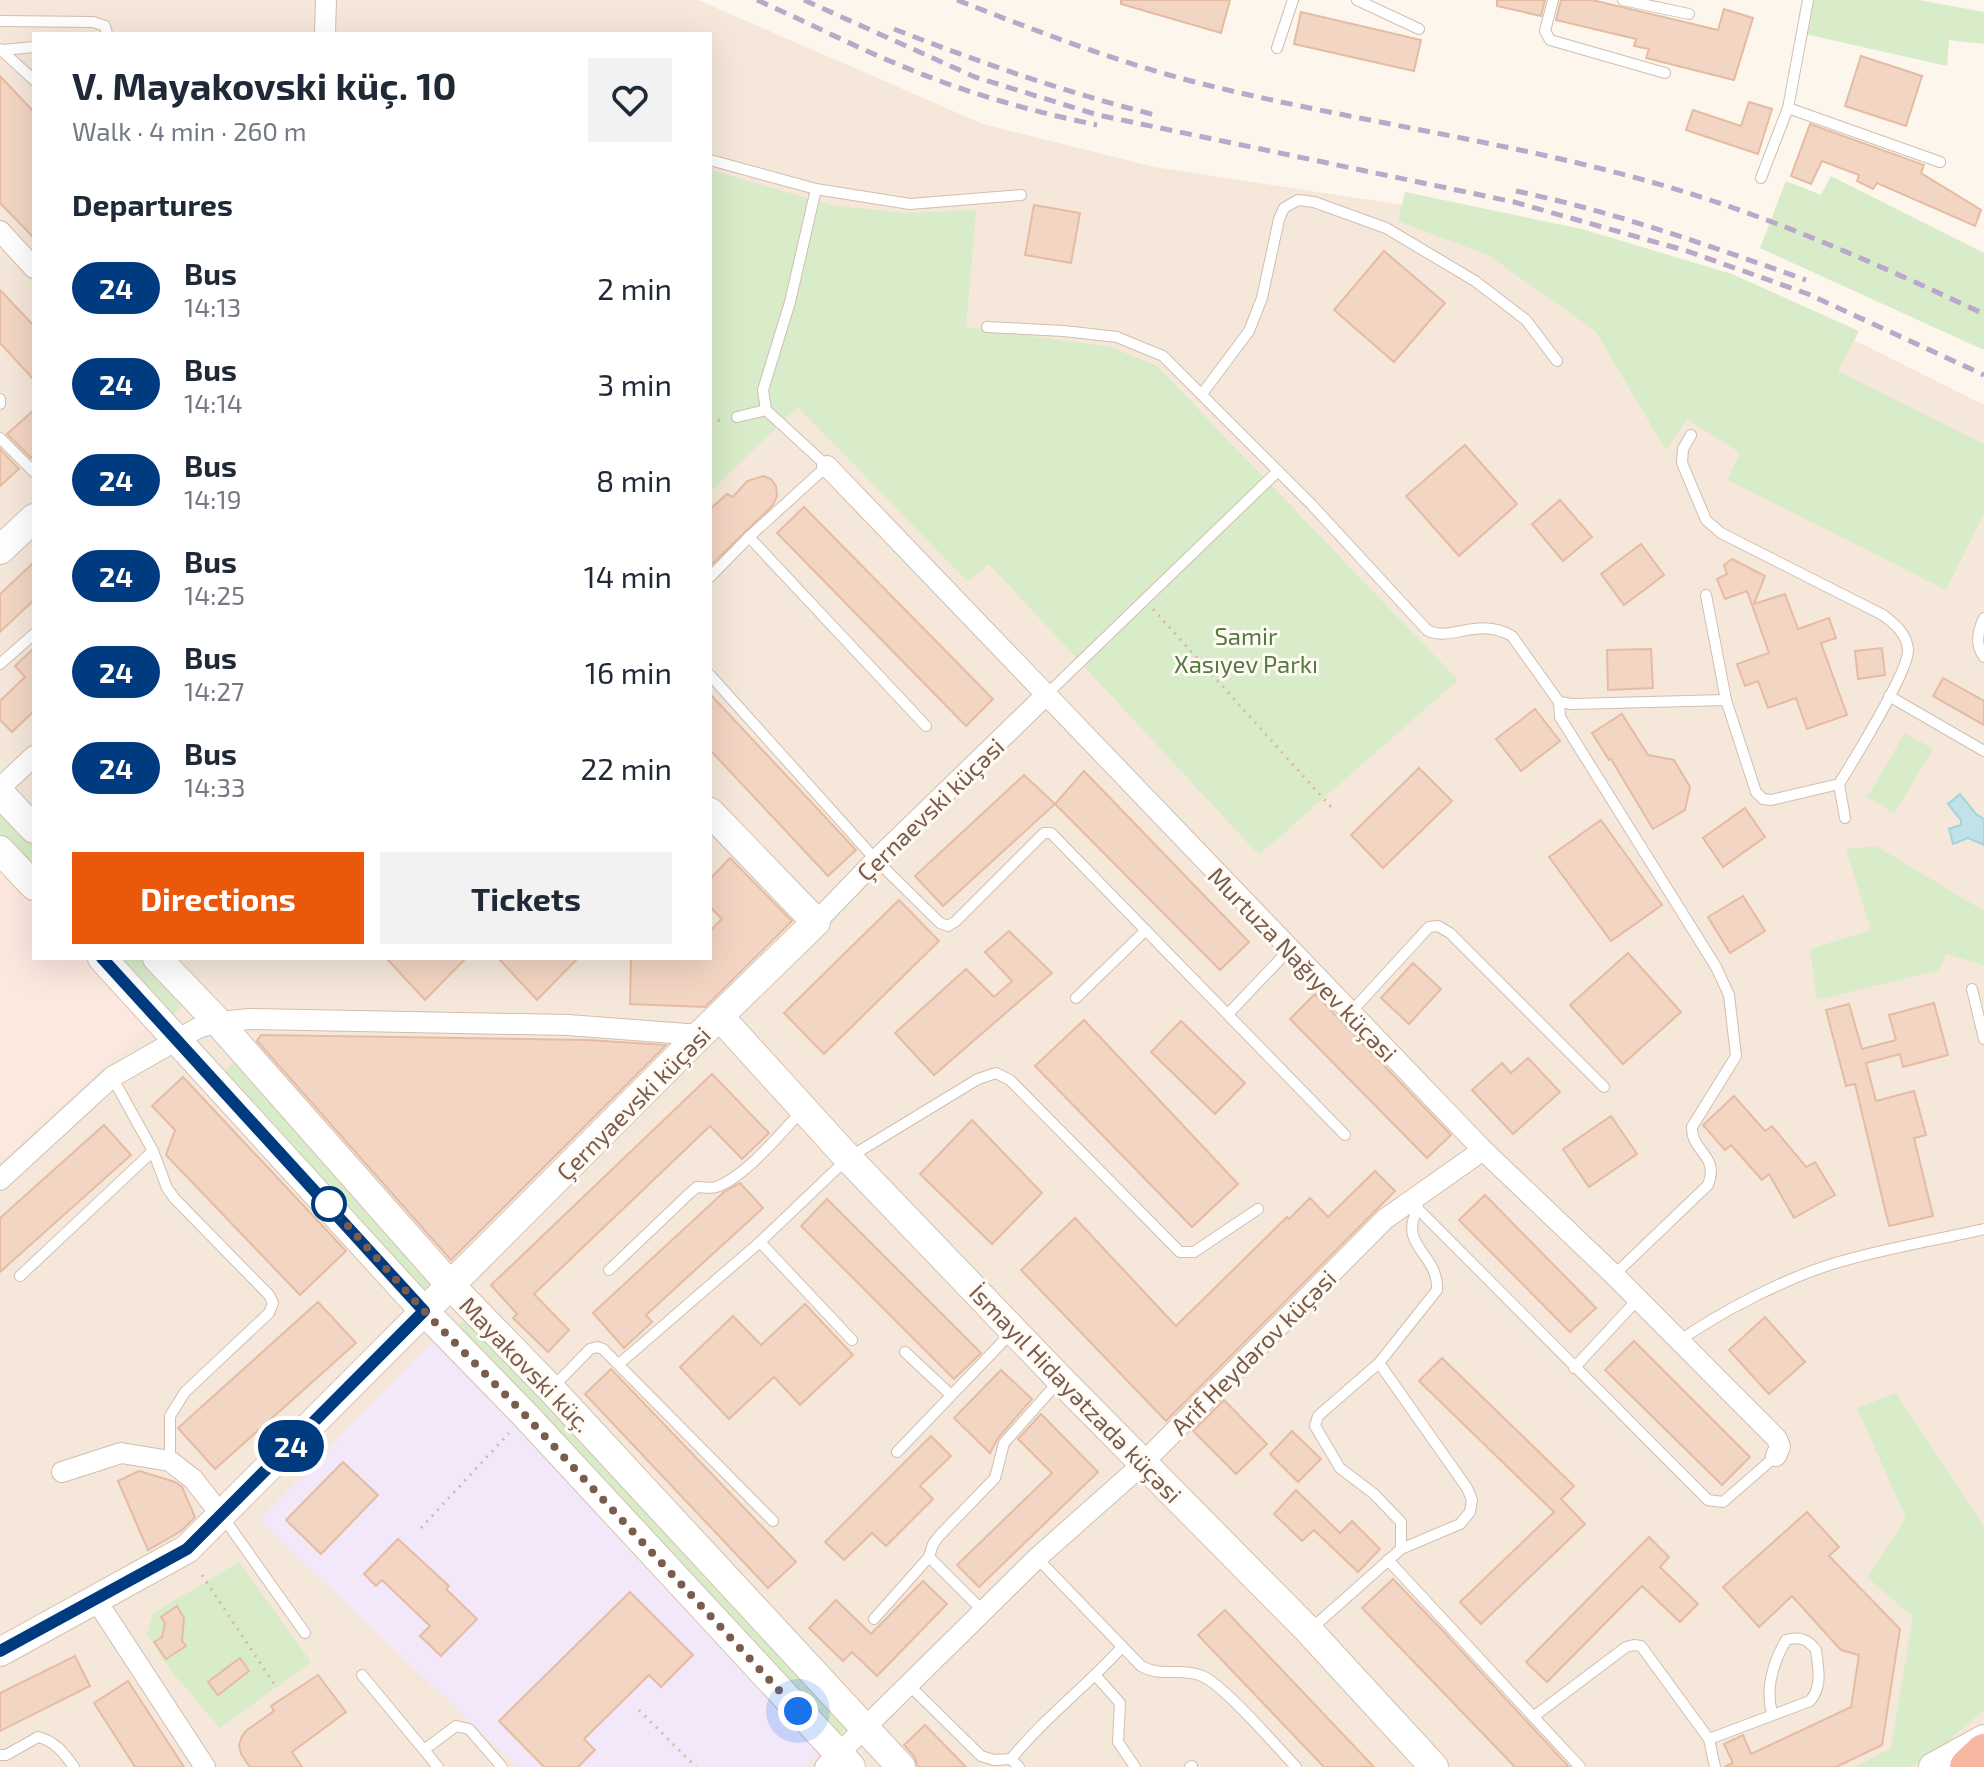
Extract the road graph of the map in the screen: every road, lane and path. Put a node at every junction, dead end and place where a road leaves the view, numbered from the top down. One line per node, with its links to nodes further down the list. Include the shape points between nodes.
1 (326, 0): 11 (street)
2 (1293, 0): 13 (lane)
3 (1357, 0): 9 (lane)
4 (1553, 0): 15 (lane, via 1545,31 1550,40)
5 (1623, 0): 7 (lane)
6 (1808, 0): 17 (lane)
7 (1689, 14)
8 (0, 21): 10 (lane, via 93,22)
9 (1419, 29)
10 (106, 32)
11 (325, 32)
12 (32, 47): 14 (lane)
13 (1277, 48)
14 (2, 49): 16 (lane)
15 (1665, 73)
16 (32, 78)
17 (1788, 108): 19 (lane); 20 (lane)
18 (712, 161): 21 (lane)
19 (1940, 162)
20 (1761, 178)
21 (816, 189): 22 (lane, via 910,204); 28 (lane, via 763,390)
22 (1021, 195)
23 (0, 232): 24 (street)
24 (32, 266)
25 (987, 327): 27 (lane, via 1117,337 1163,356)
26 (1557, 361): 27 (lane, via 1526,320 1475,281 1386,228 1298,200 1284,208 1279,219 1262,298 1249,331)
27 (1202, 394): 34 (lane)
28 (766, 410): 29 (lane); 32 (lane)
29 (737, 417)
30 (1691, 435): 47 (lane, via 1682,463 1706,520 1721,533 1899,628 1908,654)
31 (0, 438): 33 (lane)
32 (827, 466): 36 (lane); 46 (street, Murtuza Nağıyev küçəsi)
33 (32, 470)
34 (1278, 471): 40 (lane); 49 (lane, via 1427,630 1436,635 1468,628 1501,630 1512,636)
35 (32, 520): 37 (street)
36 (749, 537): 38 (lane); 50 (lane)
37 (0, 550)
38 (712, 575)
39 (1706, 595): 48 (lane)
40 (1144, 600): 46 (lane); 55 (path)
41 (1984, 618): 43 (lane, via 1977,640)
42 (32, 636): 44 (lane)
43 (1984, 657)
44 (0, 664)
45 (712, 677): 60 (lane)
46 (1046, 695): 60 (street, Çernaevski küçəsi); 64 (street, Murtuza Nağıyev küçəsi)
47 (1889, 696): 51 (lane); 53 (lane)
48 (1726, 700): 49 (lane); 53 (lane, via 1756,792 1763,799)
49 (1559, 702): 88 (lane, via 1560,717 1716,967 1729,995 1736,1047 1731,1067 1692,1127 1692,1138 1711,1163 1708,1185)
50 (926, 726)
51 (1984, 751)
52 (32, 758): 54 (street)
53 (1839, 784): 57 (lane)
54 (0, 791): 58 (street)
55 (1332, 808)
56 (712, 814): 62 (street)
57 (1845, 818)
58 (32, 827)
59 (0, 850): 61 (street)
60 (876, 860): 62 (street, Çernaevski küçəsi); 63 (lane, via 948,926 1044,833 1051,833)
61 (32, 884)
62 (816, 922): 72 (street, Çernyaevski küçəsi)
63 (1146, 930): 68 (lane); 70 (lane)
64 (1289, 950): 69 (street, Murtuza Nağıyev küçəsi); 70 (lane)
65 (104, 960): 73 (street, Mayakovski küç.)
66 (162, 960): 71 (street, Mayakovski küç.)
67 (1972, 989): 74 (lane)
68 (1076, 998)
69 (1351, 1012): 76 (lane, via 1429,927 1438,926); 79 (street, Murtuza Nağıyev küçəsi)
70 (1228, 1014): 78 (lane)
71 (218, 1022): 72 (street); 73 (street); 90 (street, Mayakovski küç.)
72 (710, 1026): 77 (street, İsmayıl Hidayətzadə küçəsi); 90 (street, Çernyaevski küçəsi)
73 (177, 1038): 75 (street); 92 (street, Mayakovski küç.)
74 (1984, 1039)
75 (112, 1077): 80 (lane); 82 (street)
76 (1604, 1087)
77 (804, 1109): 81 (street, İsmayıl Hidayətzadə küçəsi); 87 (lane, via 745,1169 712,1189 697,1187)
78 (1345, 1135)
79 (1483, 1150): 83 (street, Arif Heydərov küçəsi); 88 (street, Murtuza Nağıyev küçəsi)
80 (153, 1151): 89 (lane); 106 (lane, via 175,1199 273,1303 269,1313 185,1392 170,1416)
81 (848, 1158): 84 (lane, via 996,1073 1010,1080 1180,1252 1194,1252); 86 (lane); 93 (street, İsmayıl Hidayətzadə küçəsi)
82 (0, 1180)
83 (1413, 1204): 97 (lane, via 1411,1233 1438,1278 1437,1290); 99 (lane); 107 (street, Arif Heydərov küçəsi, via 1385,1219)
84 (1258, 1209)
85 (1984, 1229): 95 (lane, via 1812,1271 1705,1322)
86 (760, 1242): 94 (lane); 98 (lane)
87 (609, 1270)
88 (1614, 1275): 91 (street, Murtuza Nağıyev küçəsi)
89 (20, 1276)
90 (451, 1286): 92 (street, Çernyaevski küçəsi); 101 (street, Mayakovski küç.)
91 (1638, 1299): 95 (street, Murtuza Nağıyev küçəsi); 99 (lane)
92 (424, 1311): 103 (street, Mayakovski küç.); 109 (street, Çernyaevski küçəsi)
93 (1014, 1330): 100 (street, İsmayıl Hidayətzadə küçəsi); 102 (lane)
94 (852, 1340)
95 (1678, 1342): 105 (street, Murtuza Nağıyev küçəsi, via 1777,1439)
96 (905, 1352): 102 (lane)
97 (1379, 1363): 112 (lane, via 1318,1416 1315,1426 1340,1468 1401,1522); 112 (lane, via 1472,1500 1460,1524)
98 (619, 1364): 101 (lane, via 603,1349 590,1349); 110 (lane)
99 (1574, 1368): 105 (lane, via 1708,1500 1723,1502)
100 (1061, 1380): 107 (street, İsmayıl Hidayətzadə küçəsi); 113 (lane, via 1004,1443 995,1478 940,1535)
101 (551, 1389): 131 (street, Mayakovski küç.)
102 (951, 1395): 104 (lane)
103 (526, 1416): 111 (path); 137 (street, Mayakovski küç.)
104 (897, 1452)
105 (1776, 1456)
106 (170, 1461): 108 (street, via 121,1453); 109 (street, via 193,1479)
107 (1143, 1463): 114 (street, Arif Heydərov küçəsi); 120 (street, İsmayıl Hidayətzadə küçəsi)
108 (62, 1472)
109 (222, 1516): 117 (street, Çernyaevski küçəsi, via 187,1549); 121 (lane)
110 (773, 1521)
111 (421, 1528)
112 (1401, 1549): 115 (lane)
113 (929, 1557): 118 (lane); 119 (lane)
114 (1037, 1558): 118 (street, Arif Heydərov küçəsi); 122 (lane)
115 (1388, 1560): 120 (lane); 130 (lane)
116 (202, 1575): 127 (path)
117 (96, 1600): 123 (street, Çernyaevski küçəsi); 140 (street)
118 (983, 1611): 126 (street, Arif Heydərov küçəsi)
119 (874, 1619)
120 (1309, 1631): 147 (street, İsmayıl Hidayətzadə küçəsi)
121 (305, 1633)
122 (1122, 1647): 125 (lane); 146 (lane, via 1153,1672 1204,1677)
123 (0, 1652)
124 (362, 1675): 134 (lane)
125 (1096, 1676): 138 (lane, via 1030,1735); 145 (lane, via 1120,1703 1117,1735)
126 (909, 1685): 131 (street, Arif Heydərov küçəsi); 138 (lane, via 981,1756)
127 (276, 1687)
128 (639, 1710): 143 (path)
129 (1772, 1713): 129 (lane, via 1768,1687 1781,1649 1786,1640 1805,1640 1816,1650 1816,1694 1810,1701); 132 (lane)
130 (1533, 1717): 132 (lane, via 1634,1645 1641,1646); 148 (lane)
131 (864, 1728): 137 (street, Arif Heydərov küçəsi); 144 (street, Mayakovski küç.)
132 (1709, 1739): 149 (lane)
133 (1984, 1739): 150 (street)
134 (424, 1750): 141 (lane); 142 (lane, via 456,1726 469,1729)
135 (1984, 1752): 151 (highway)
136 (0, 1755): 139 (lane, via 38,1737 64,1752)
137 (838, 1763)
138 (1015, 1763)
139 (74, 1767)
140 (205, 1767)
141 (438, 1767)
142 (502, 1767)
143 (696, 1767)
144 (901, 1767)
145 (1135, 1767)
146 (1296, 1767)
147 (1434, 1767)
148 (1580, 1767)
149 (1715, 1767)
150 (1933, 1767)
151 (1968, 1767)

